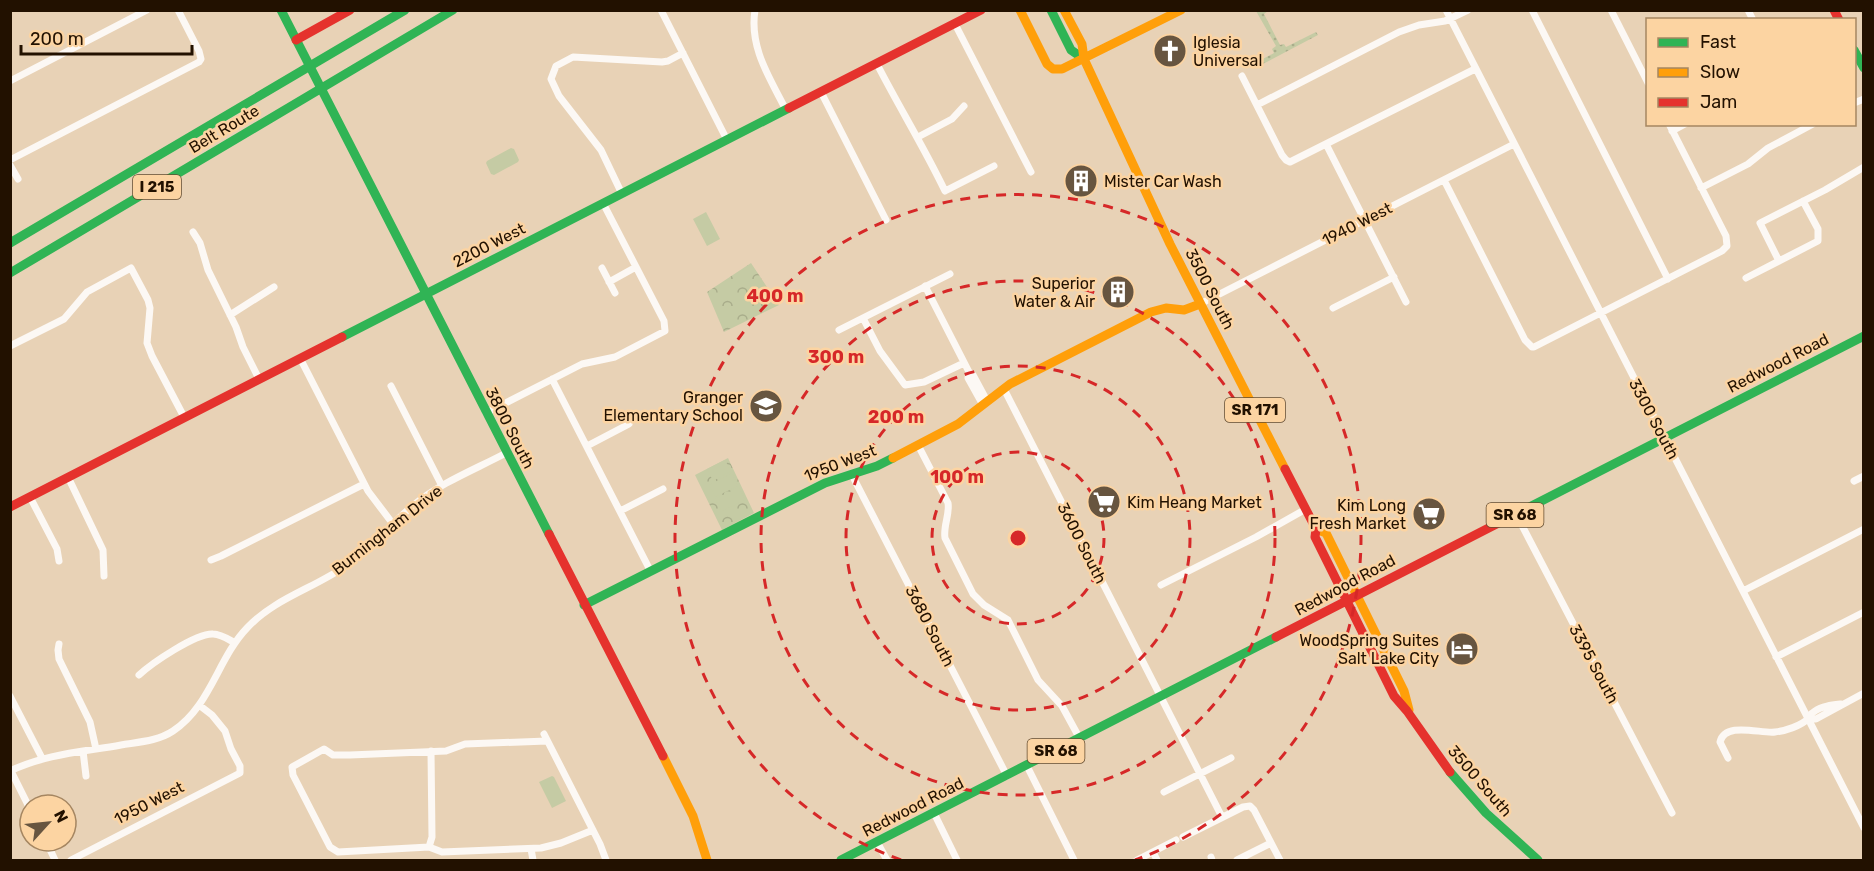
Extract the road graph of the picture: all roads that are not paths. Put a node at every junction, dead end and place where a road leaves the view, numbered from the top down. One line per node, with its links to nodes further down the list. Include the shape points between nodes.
1 (147, 10): 30 (street)
2 (178, 10): 42 (street, via 201,59)
3 (281, 10): 20 (main road, 3800 South)
4 (350, 10): 20 (main road)
5 (405, 10): 56 (main road, Belt Route / I 215)
6 (453, 10): 60 (main road, Belt Route / I 215)
7 (661, 10): 21 (street)
8 (755, 10): 35 (street, via 757,49)
9 (981, 10): 19 (main road, 2200 West)
10 (1020, 10): 23 (main road, via 1050,68 1060,70)
11 (1051, 10): 23 (main road, 3500 South / SR 171, via 1071,50)
12 (1064, 10): 23 (main road, 3500 South / SR 171, via 1082,44)
13 (1181, 10): 23 (main road)
14 (1446, 10): 18 (street, 3300 South)
15 (1468, 10): 18 (street)
16 (1532, 10): 64 (street)
17 (1611, 10): 26 (street)
18 (1450, 19): 28 (street, 3300 South); 33 (street, via 1404,29)
19 (955, 24): 24 (main road, 2200 West); 46 (street)
20 (296, 40): 68 (main road, 3800 South)
21 (683, 53): 39 (street); 50 (street, via 662,62 573,57 556,66 551,79 601,150)
22 (1856, 54): 27 (main road)
23 (1084, 59): 71 (main road, 3500 South / SR 171)
24 (877, 63): 32 (main road, 2200 West); 38 (street)
25 (1646, 65): 26 (street)
26 (1640, 68): 31 (street)
27 (1863, 68)
28 (1475, 69): 40 (street); 41 (street, 3300 South)
29 (1242, 76): 33 (street)
30 (10, 81)
31 (1646, 81)
32 (821, 92): 35 (main road, 2200 West); 53 (street)
33 (1257, 105): 40 (street, via 1288,161)
34 (964, 106): 38 (street, via 952,119)
35 (786, 110): 39 (main road, 2200 West)
36 (1807, 126): 49 (street)
37 (1670, 128): 49 (street)
38 (918, 137): 44 (street, via 945,191)
39 (727, 140): 50 (main road, 2200 West)
40 (1326, 144): 54 (street)
41 (1514, 144): 48 (street, 1940 West); 73 (street, 3300 South)
42 (10, 160)
43 (10, 165): 47 (street)
44 (994, 166)
45 (1863, 167): 51 (street)
46 (1031, 172)
47 (18, 179)
48 (1444, 180): 54 (street, 1940 West); 73 (street, via 1532,347)
49 (1701, 188): 64 (street, via 1727,246)
50 (622, 194): 52 (main road, 2200 West)
51 (1803, 201): 57 (street, via 1818,229 1818,241); 57 (street, via 1760,223)
52 (603, 203): 58 (street); 68 (main road, 2200 West)
53 (886, 220)
54 (1365, 220): 62 (street); 71 (street, 1940 West)
55 (193, 232): 74 (street)
56 (10, 243)
57 (1779, 261): 63 (street)
58 (636, 267): 65 (street); 82 (street, via 664,321 665,331 615,357 582,364)
59 (602, 268): 65 (street)
60 (10, 273)
61 (950, 273): 66 (street)
62 (1394, 277): 70 (street); 72 (street)
63 (1746, 278)
64 (1668, 279): 73 (street)
65 (609, 282): 69 (street)
66 (925, 286): 75 (street); 80 (street)
67 (274, 287): 74 (street)
68 (426, 293): 79 (main road, 2200 West); 86 (main road, 3800 South)
69 (615, 293)
70 (1406, 302)
71 (1200, 304): 84 (main road, 1950 West, via 1184,310 1151,312); 102 (main road, 3500 South / SR 171)
72 (1333, 308)
73 (1600, 314): 89 (street, 3300 South)
74 (231, 315): 81 (street)
75 (863, 318): 76 (street); 80 (street, via 880,351 905,385 924,382)
76 (839, 330)
77 (1863, 336): 89 (main road, Redwood Road / SR 68)
78 (10, 346): 87 (street, via 64,319 87,292 131,268 150,308 147,343)
79 (300, 358): 81 (main road, 2200 West); 97 (street)
80 (964, 363): 85 (street, via 968,378)
81 (259, 379): 87 (main road, 2200 West)
82 (552, 379): 86 (street); 91 (street)
83 (391, 386): 98 (street)
84 (1004, 389): 85 (main road, 1950 West); 124 (street, 3600 South)
85 (985, 403): 90 (main road, 1950 West, via 958,424)
86 (486, 413): 92 (main road, 3800 South)
87 (184, 417): 95 (main road, 2200 West)
88 (629, 424): 91 (street)
89 (1664, 439): 104 (main road, Redwood Road / SR 68); 113 (street, 3300 South)
90 (918, 445): 93 (main road, 1950 West); 128 (street, via 948,503 945,538 964,577 976,598 1008,620 1038,680 1062,706)
91 (587, 446): 103 (street)
92 (506, 453): 98 (street, Burningham Drive); 116 (main road, 3800 South)
93 (852, 475): 110 (main road, 1950 West, via 802,494); 139 (street, 3680 South)
94 (1863, 476): 96 (street)
95 (68, 477): 100 (main road, 2200 West); 111 (street, via 103,550)
96 (1854, 481)
97 (364, 484): 105 (street); 108 (street)
98 (442, 486): 105 (street, Burningham Drive)
99 (663, 489): 103 (street)
100 (30, 496): 101 (main road, 2200 West); 109 (street, via 57,549)
101 (10, 507)
102 (1306, 509): 106 (main road, 3500 South / SR 171); 112 (street)
103 (620, 511): 110 (street)
104 (1516, 514): 114 (main road, Redwood Road / SR 68); 143 (street, 3395 South)
105 (393, 524): 118 (street, Burningham Drive, via 348,565 258,617)
106 (1316, 529): 114 (main road, 3500 South / SR 171, via 1326,533); 115 (main road, 3500 South / SR 171, via 1315,537)
107 (1863, 529): 113 (street)
108 (210, 560)
109 (59, 561)
110 (651, 572): 116 (main road, 1950 West)
111 (104, 576)
112 (1161, 585)
113 (1743, 591): 120 (street, 3300 South)
114 (1357, 596): 115 (main road, Redwood Road / SR 68); 126 (main road, 3500 South / SR 171, via 1404,691)
115 (1347, 601): 124 (main road, Redwood Road / SR 68); 126 (main road, 3500 South / SR 171, via 1394,696)
116 (584, 605): 155 (main road, 3800 South, via 693,816)
117 (1863, 612): 120 (street)
118 (235, 643): 121 (street, via 208,634 157,660); 125 (street, Burningham Drive)
119 (59, 644): 129 (street, via 59,659 90,722)
120 (1776, 657): 127 (street, 3300 South)
121 (139, 675)
122 (1863, 693): 127 (street, via 1841,704 1822,707)
123 (10, 696): 132 (street)
124 (1161, 697): 128 (main road, Redwood Road / SR 68); 137 (street, 3600 South)
125 (199, 705): 129 (street, Burningham Drive, via 173,731 150,740); 152 (street, 1950 West, via 225,731 240,773)
126 (1409, 711): 164 (main road, 3500 South / SR 171, via 1478,806)
127 (1808, 719): 134 (street, via 1776,732 1747,729 1725,734 1720,742); 145 (street, 3300 South)
128 (1080, 739): 135 (main road, Redwood Road / SR 68)
129 (96, 749): 130 (street, Burningham Drive)
130 (83, 751): 132 (street, Burningham Drive); 138 (street)
131 (431, 751): 146 (street, via 446,751 465,744 546,738); 149 (street); 149 (street, via 333,755 324,749 292,767 334,851)
132 (42, 758): 136 (street, Burningham Drive)
133 (1231, 758): 137 (street)
134 (1728, 758)
135 (1027, 766): 139 (main road, Redwood Road / SR 68); 159 (street)
136 (11, 771): 141 (street)
137 (1200, 774): 140 (street); 144 (street, 3600 South)
138 (86, 776)
139 (1007, 776): 142 (main road, Redwood Road / SR 68)
140 (1164, 792)
141 (22, 793)
142 (934, 813): 147 (main road, Redwood Road / SR 68); 158 (street)
143 (1672, 813)
144 (1222, 817): 148 (street, via 1250,806); 151 (street)
145 (1863, 828)
146 (593, 830): 150 (street, via 552,846); 154 (street)
147 (877, 842): 156 (main road, Redwood Road / SR 68); 157 (street)
148 (1271, 843): 162 (street); 163 (street)
149 (429, 847): 150 (street, via 442,852)
150 (531, 849): 153 (street)
151 (1153, 852): 160 (street); 161 (street)
152 (71, 861)
153 (533, 861)
154 (606, 861)
155 (707, 861)
156 (841, 861)
157 (886, 861)
158 (957, 861)
159 (1074, 861)
160 (1137, 861)
161 (1157, 861)
162 (1237, 861)
163 (1280, 861)
164 (1538, 861)

